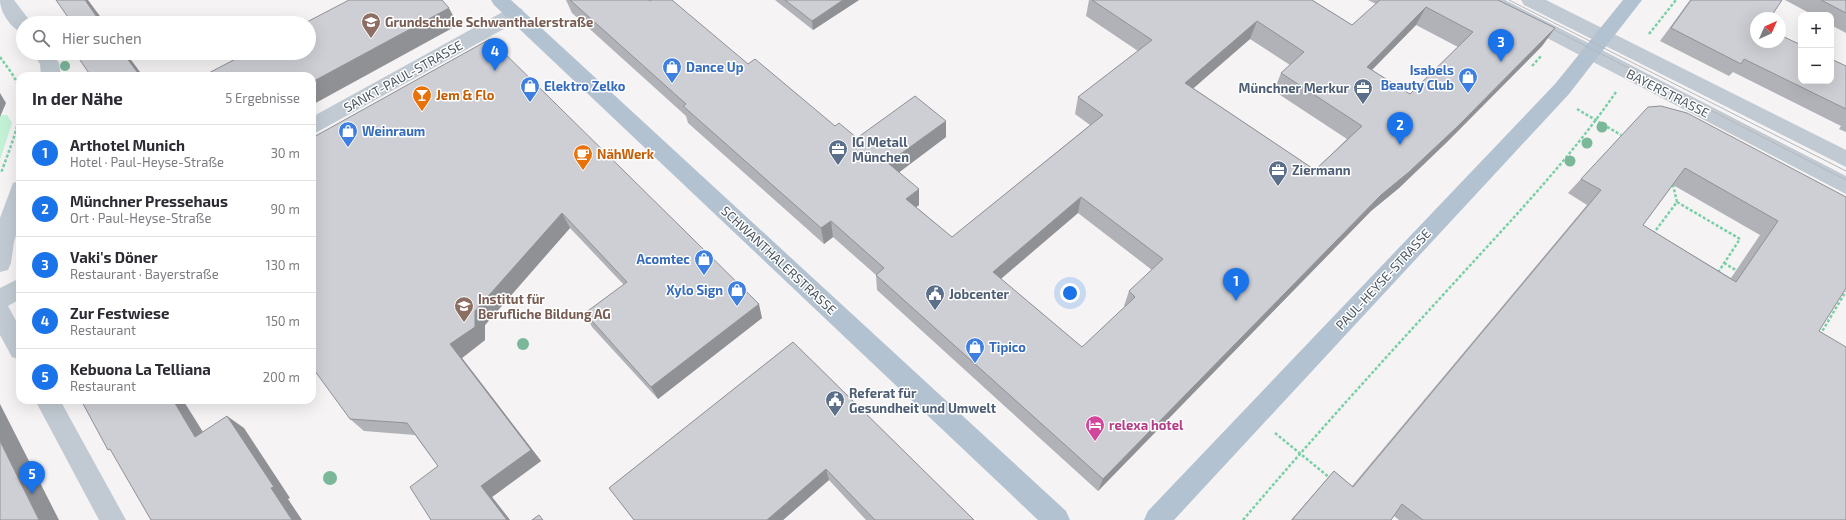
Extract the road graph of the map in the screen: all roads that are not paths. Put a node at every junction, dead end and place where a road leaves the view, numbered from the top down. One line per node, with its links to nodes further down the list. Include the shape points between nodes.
1 (4, 0): 6 (street)
2 (1490, 0): 8 (street, BAYERSTRASSE)
3 (1530, 0): 7 (street, BAYERSTRASSE)
4 (1633, 0): 7 (main road, PAUL-HEYSE-STRASSE)
5 (508, 7): 11 (street, SANKT-PAUL-STRASSE); 22 (main road, SCHWANTHALERSTRASSE)
6 (16, 16)
7 (1605, 36): 8 (main road, PAUL-HEYSE-STRASSE); 12 (street, BAYERSTRASSE)
8 (1591, 54): 13 (street, BAYERSTRASSE); 23 (main road, PAUL-HEYSE-STRASSE, via 1547,105)
9 (47, 60): 10 (street)
10 (50, 72)
11 (316, 124)
12 (1846, 159)
13 (1846, 186)
14 (16, 201): 15 (street, via 3,242)
15 (0, 263)
16 (16, 290): 17 (street)
17 (0, 300)
18 (0, 314): 19 (street)
19 (16, 343)
20 (49, 404): 21 (street)
21 (113, 520)
22 (1057, 520)
23 (1157, 520)

